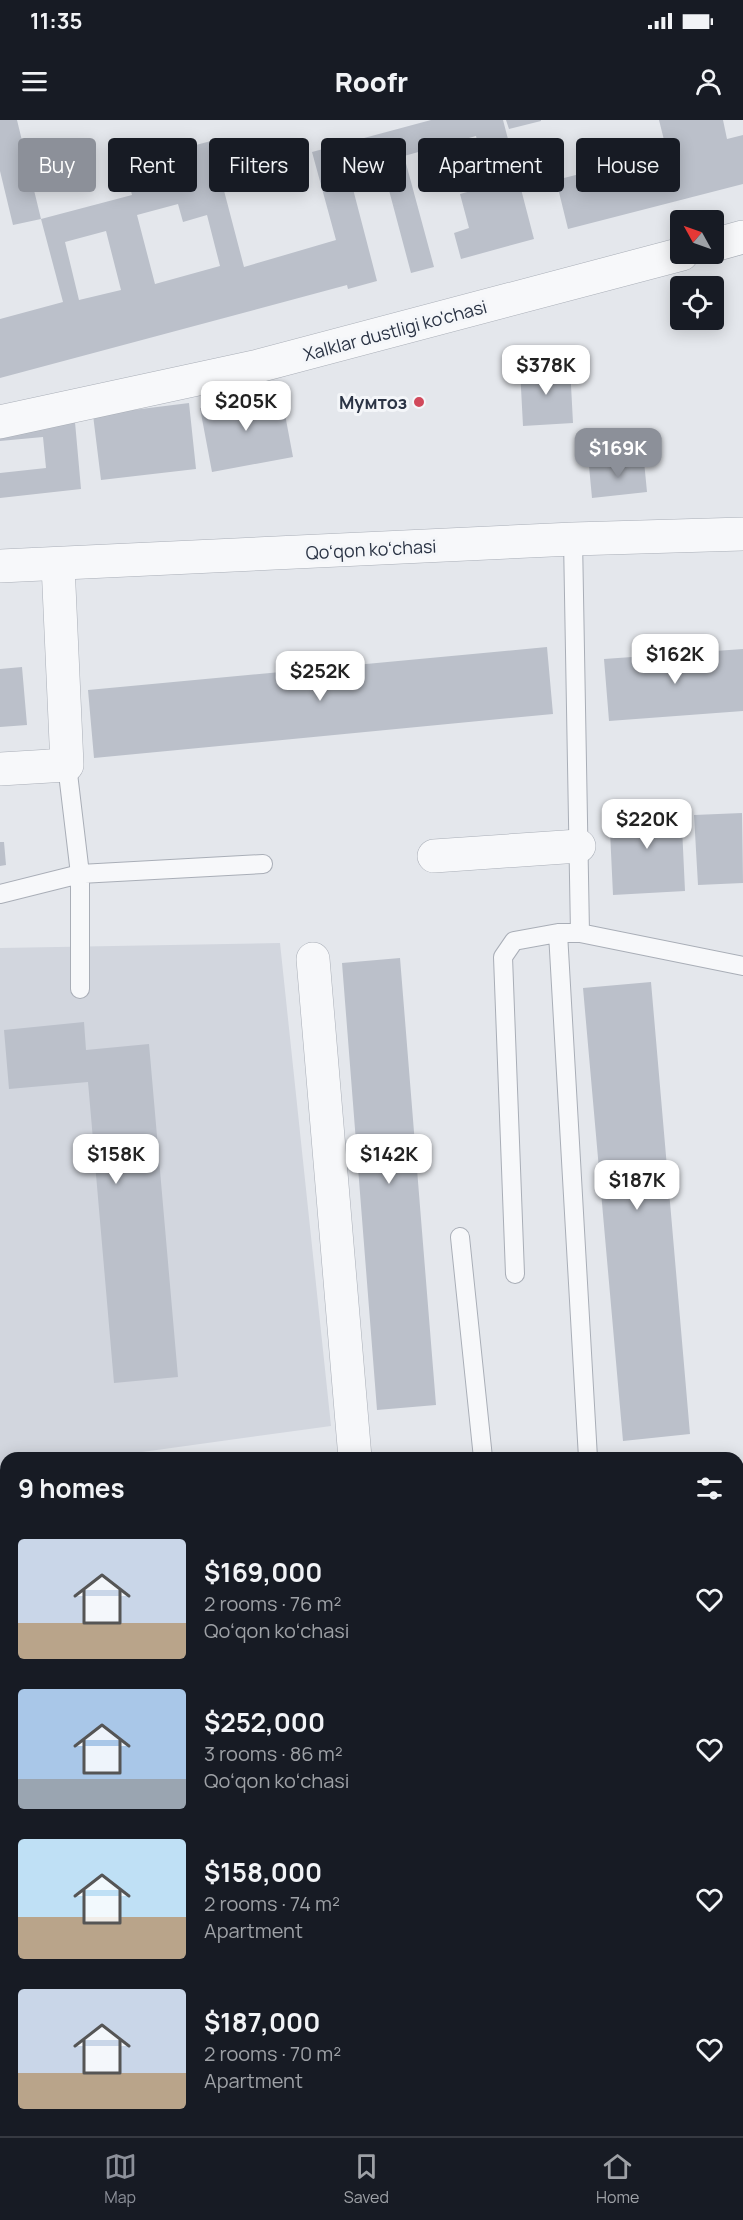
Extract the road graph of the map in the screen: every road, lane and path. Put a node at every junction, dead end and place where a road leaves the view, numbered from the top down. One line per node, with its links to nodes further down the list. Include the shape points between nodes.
1 (743, 237): 2 (street)
2 (724, 242)
3 (670, 257): 4 (street, Xalklar dustligi ko'chasi, via 258,366)
4 (0, 422)
5 (743, 534): 6 (street, Qoʻqon koʻchasi)
6 (573, 539): 7 (street, Qoʻqon koʻchasi); 11 (lane)
7 (58, 564): 8 (street, Qoʻqon koʻchasi); 9 (street)
8 (0, 566)
9 (67, 765): 10 (street); 14 (lane)
10 (0, 769)
11 (579, 846): 12 (street); 17 (lane)
12 (434, 856)
13 (263, 864): 14 (lane)
14 (80, 874): 15 (lane); 20 (lane)
15 (0, 894)
16 (558, 933): 17 (lane); 22 (lane, via 514,941 502,957); 25 (lane)
17 (580, 933): 19 (lane)
18 (313, 959): 23 (street)
19 (743, 966)
20 (80, 989)
21 (460, 1237): 24 (lane)
22 (514, 1274)
23 (354, 1452)
24 (482, 1452)
25 (588, 1452)

